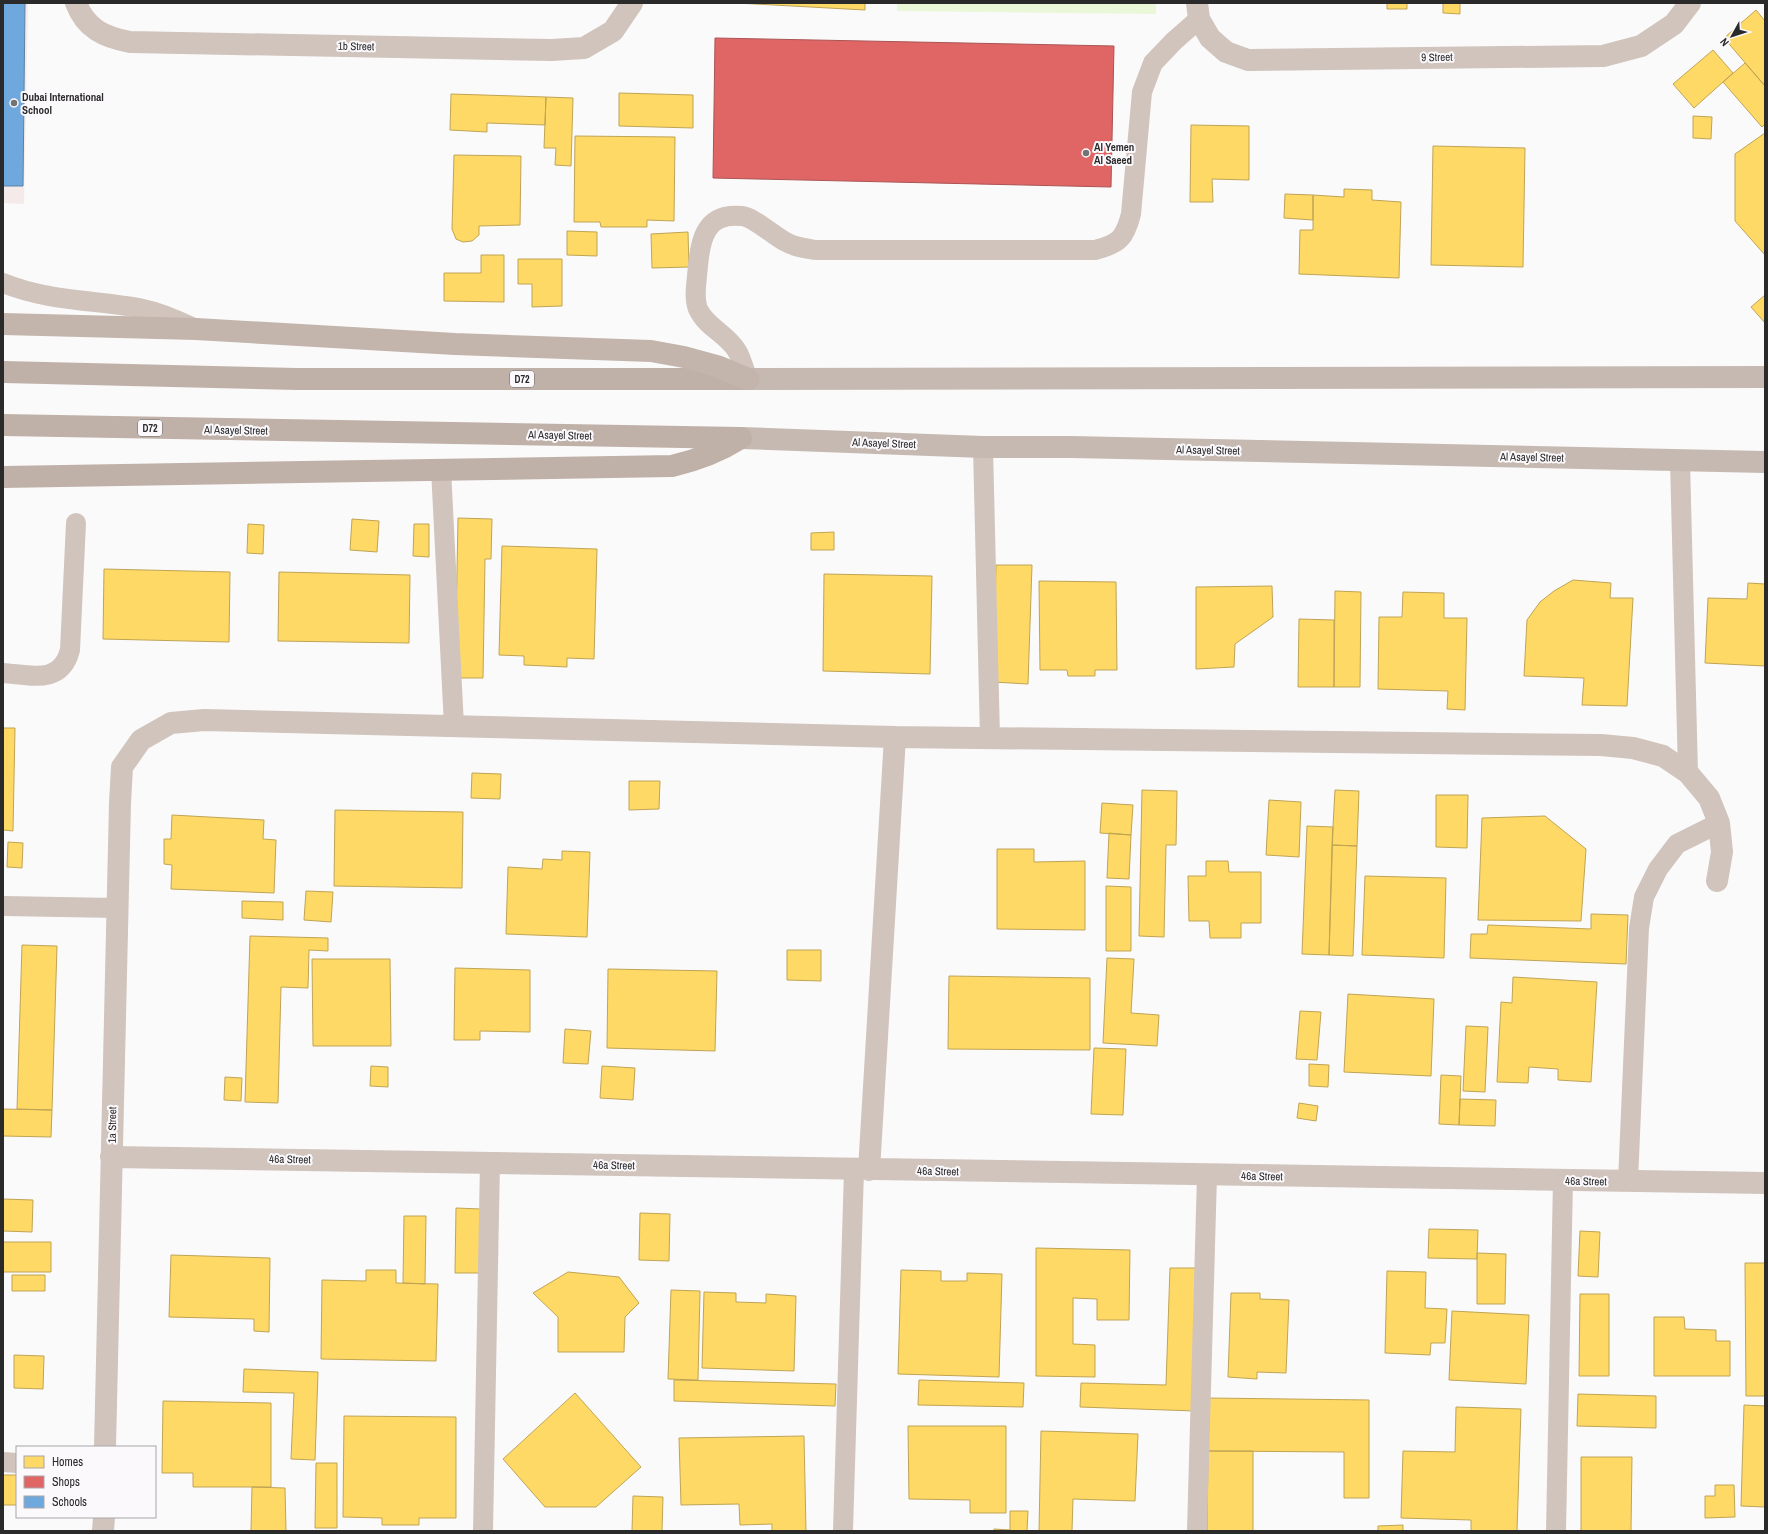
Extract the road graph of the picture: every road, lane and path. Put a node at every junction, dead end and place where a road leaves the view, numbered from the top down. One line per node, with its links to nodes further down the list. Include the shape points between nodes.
1 (76, 3): 2 (street, 1b Street, via 80,14 93,28 111,38 130,42 552,50 584,48 613,31)
2 (632, 3)
3 (1690, 3): 4 (street, 9 Street, via 1674,24 1641,46 1603,56 1248,60 1226,52 1210,38)
4 (1198, 11): 10 (lane, via 1153,63 1142,92 1131,214 1126,232 1113,245 1095,250 816,250 784,242 745,216 728,215 713,222 703,235 699,251 696,294 698,308 704,320 737,351)
5 (3, 283): 7 (lane, via 45,296 141,309 169,317)
6 (3, 324): 7 (highway)
7 (196, 329): 10 (highway, via 455,344 652,351 710,364)
8 (3, 372): 10 (main road, D72, via 297,379)
9 (1765, 377): 10 (main road, D72)
10 (748, 379)
11 (3, 425): 12 (main road, Al Asayel Street / D72)
12 (741, 438): 13 (main road, Al Asayel Street / D72); 16 (main road, via 720,451 696,461 672,466)
13 (983, 447): 14 (main road, Al Asayel Street / D72); 22 (lane)
14 (1680, 460): 15 (main road, Al Asayel Street / D72); 23 (lane)
15 (1765, 462)
16 (441, 469): 17 (main road); 20 (lane)
17 (3, 477)
18 (76, 523): 19 (lane, via 70,650 67,661 61,670 51,675)
19 (3, 673)
20 (454, 726): 21 (street, 1a Street); 27 (street, 1a Street, via 204,720 171,723 142,740 122,767)
21 (895, 737): 22 (street, 1a Street); 30 (street)
22 (990, 738): 23 (street, 1a Street, via 1601,745 1633,748 1663,756)
23 (1688, 773): 24 (street, 1a Street, via 1709,798)
24 (1718, 823): 25 (street, 1a Street, via 1722,852); 33 (lane, via 1677,844 1658,869 1644,897 1639,928)
25 (1717, 881)
26 (3, 906): 27 (lane)
27 (117, 908): 28 (street, 1a Street)
28 (111, 1157): 29 (street, 46a Street); 35 (street, 1a Street)
29 (490, 1162): 30 (street, 46a Street); 40 (lane)
30 (861, 1170): 31 (street, 46a Street); 41 (lane)
31 (1207, 1175): 32 (street, 46a Street); 42 (lane)
32 (1563, 1180): 33 (street, 46a Street); 43 (lane)
33 (1628, 1181): 34 (street, 46a Street)
34 (1765, 1183)
35 (105, 1446)
36 (3, 1462): 37 (lane)
37 (16, 1462)
38 (104, 1518): 39 (street)
39 (103, 1531)
40 (483, 1531)
41 (843, 1531)
42 (1197, 1531)
43 (1556, 1531)

